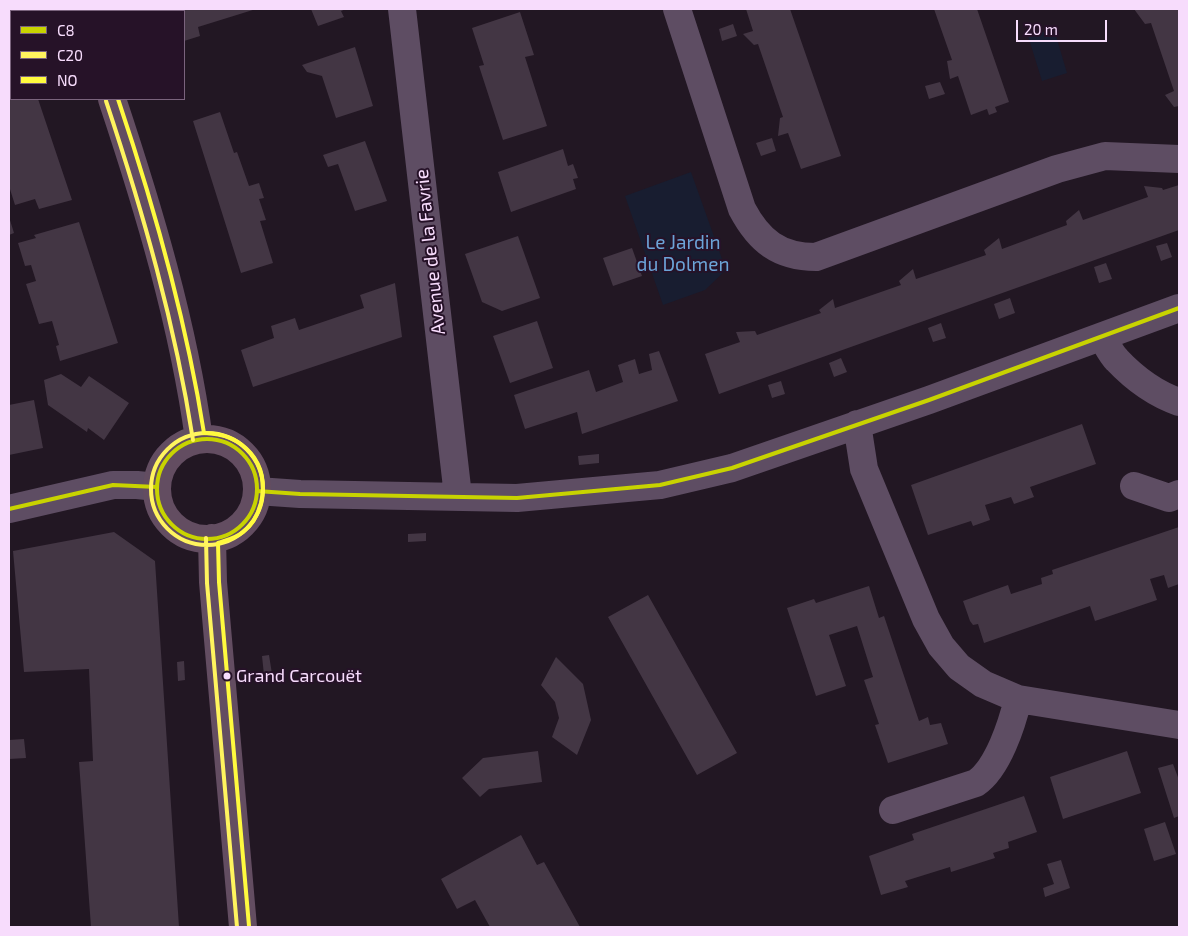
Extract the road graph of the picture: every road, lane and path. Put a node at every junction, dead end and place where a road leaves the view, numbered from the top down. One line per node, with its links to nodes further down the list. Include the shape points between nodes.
1 (402, 9): 14 (street, Avenue de la Favrie)
2 (676, 9): 4 (street, via 742,209 761,237 792,255 816,257 1057,170 1105,156)
3 (112, 100): 9 (main road, via 168,285)
4 (1179, 159)
5 (1179, 308): 6 (street)
6 (1102, 337): 7 (street, via 1130,371 1147,385); 8 (street)
7 (1179, 402)
8 (857, 424): 14 (street, via 732,468 660,485 525,498); 17 (street, via 864,469 936,639 970,676)
9 (199, 439): 11 (main road, via 183,445 170,456 161,471); 12 (main road, via 221,440 241,451 254,469)
10 (1134, 486): 13 (street, via 1169,498)
11 (158, 487): 15 (street, via 113,485); 16 (main road, via 161,508 173,525 191,536)
12 (258, 491): 14 (street); 16 (main road, via 243,524 229,534)
13 (1179, 494)
14 (458, 496)
15 (9, 509)
16 (212, 538): 20 (main road)
17 (1018, 699): 18 (street); 19 (street, via 1012,725 984,778)
18 (1179, 725)
19 (893, 810)
20 (243, 927)

